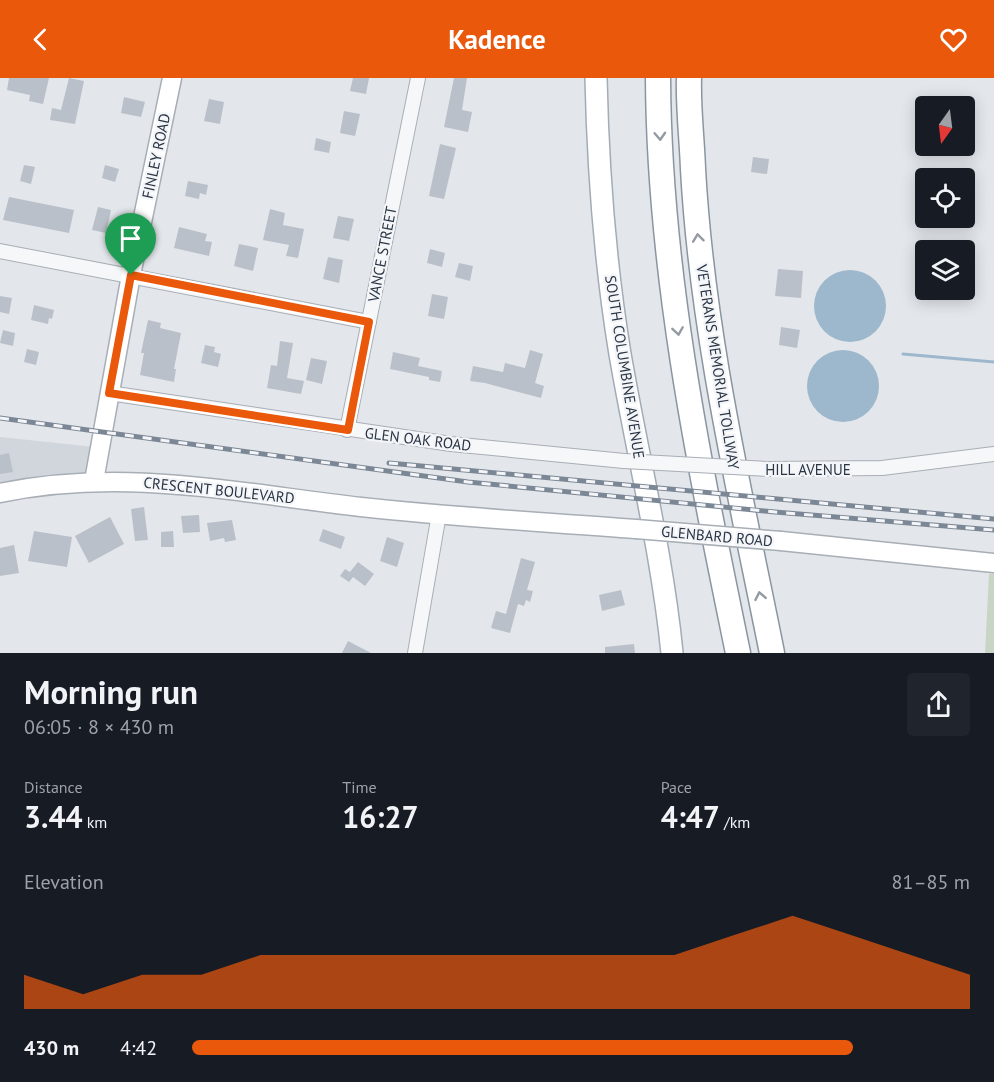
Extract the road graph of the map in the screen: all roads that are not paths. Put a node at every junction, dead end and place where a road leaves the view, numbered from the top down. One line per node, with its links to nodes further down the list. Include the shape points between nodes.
1 (172, 78): 7 (street, FINLEY ROAD)
2 (418, 78): 8 (street, VANCE STREET)
3 (596, 78): 18 (main road, SOUTH COLUMBINE AVENUE, via 600,172 620,351 661,570)
4 (658, 78): 19 (highway, one-way to 19, via 663,208 674,303 693,429)
5 (689, 78): 20 (highway, VETERANS MEMORIAL TOLLWAY, one-way to 5, via 705,300)
6 (0, 251): 7 (street)
7 (131, 275): 8 (street); 9 (street, FINLEY ROAD)
8 (369, 322): 10 (street, VANCE STREET)
9 (109, 393): 10 (street, GLEN OAK ROAD); 13 (street, FINLEY ROAD)
10 (348, 430): 11 (street, GLEN OAK ROAD)
11 (514, 450): 12 (street, HILL AVENUE, bridge, via 768,469 882,468)
12 (994, 454)
13 (94, 481): 14 (street, CRESCENT BOULEVARD); 15 (street, CRESCENT BOULEVARD, via 163,482)
14 (0, 493)
15 (439, 514): 16 (street, GLENBARD ROAD, bridge); 17 (street)
16 (994, 563)
17 (415, 653)
18 (672, 653)
19 (738, 653)
20 (772, 653)

